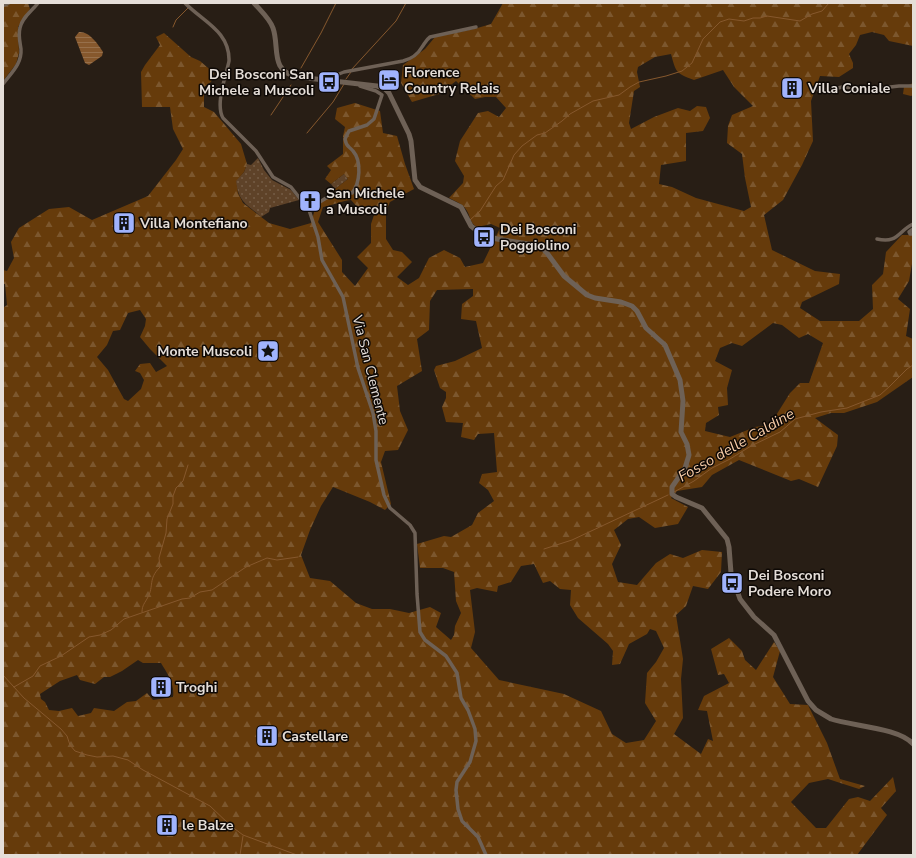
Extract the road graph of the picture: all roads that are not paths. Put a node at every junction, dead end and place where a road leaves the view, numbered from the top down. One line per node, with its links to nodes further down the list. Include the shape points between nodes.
1 (8, 3): 4 (street)
2 (38, 3): 9 (street, via 21,24 20,60)
3 (254, 3): 7 (main road, via 273,27 276,56 283,70 294,76)
4 (3, 5)
5 (188, 6): 12 (street, Via San Clemente, via 217,30 226,44 229,60 220,104 223,118 256,151 272,177 291,187)
6 (476, 27): 7 (street, via 429,38 418,52 406,60 339,74)
7 (335, 81): 8 (main road)
8 (347, 82): 12 (street, via 376,90 382,95 374,119 349,131 345,139 348,148 354,151 356,156 358,180 352,193 331,195); 17 (main road, via 379,86 389,93 409,134 414,176 420,187 461,207 471,226 484,235 542,248 564,276 587,295 621,302 637,311 646,328 665,344 680,380 683,401 681,432 689,456 685,468 672,487 672,494 702,508 727,539 730,573 740,599 774,635 812,706 831,719 896,733)
9 (3, 84)
10 (913, 86): 11 (street)
11 (818, 90)
12 (309, 210): 18 (street, Via San Clemente, via 322,260 343,297 358,368 373,413 376,460 384,496 390,508 408,522 415,533 420,632 425,640 446,656 457,673 461,698 475,729 476,741 469,766 457,782 456,799 462,821 478,837)
13 (913, 224): 16 (street, via 893,239)
14 (913, 229): 15 (street, via 909,232)
15 (913, 234)
16 (876, 239)
17 (913, 744)
18 (486, 855)

